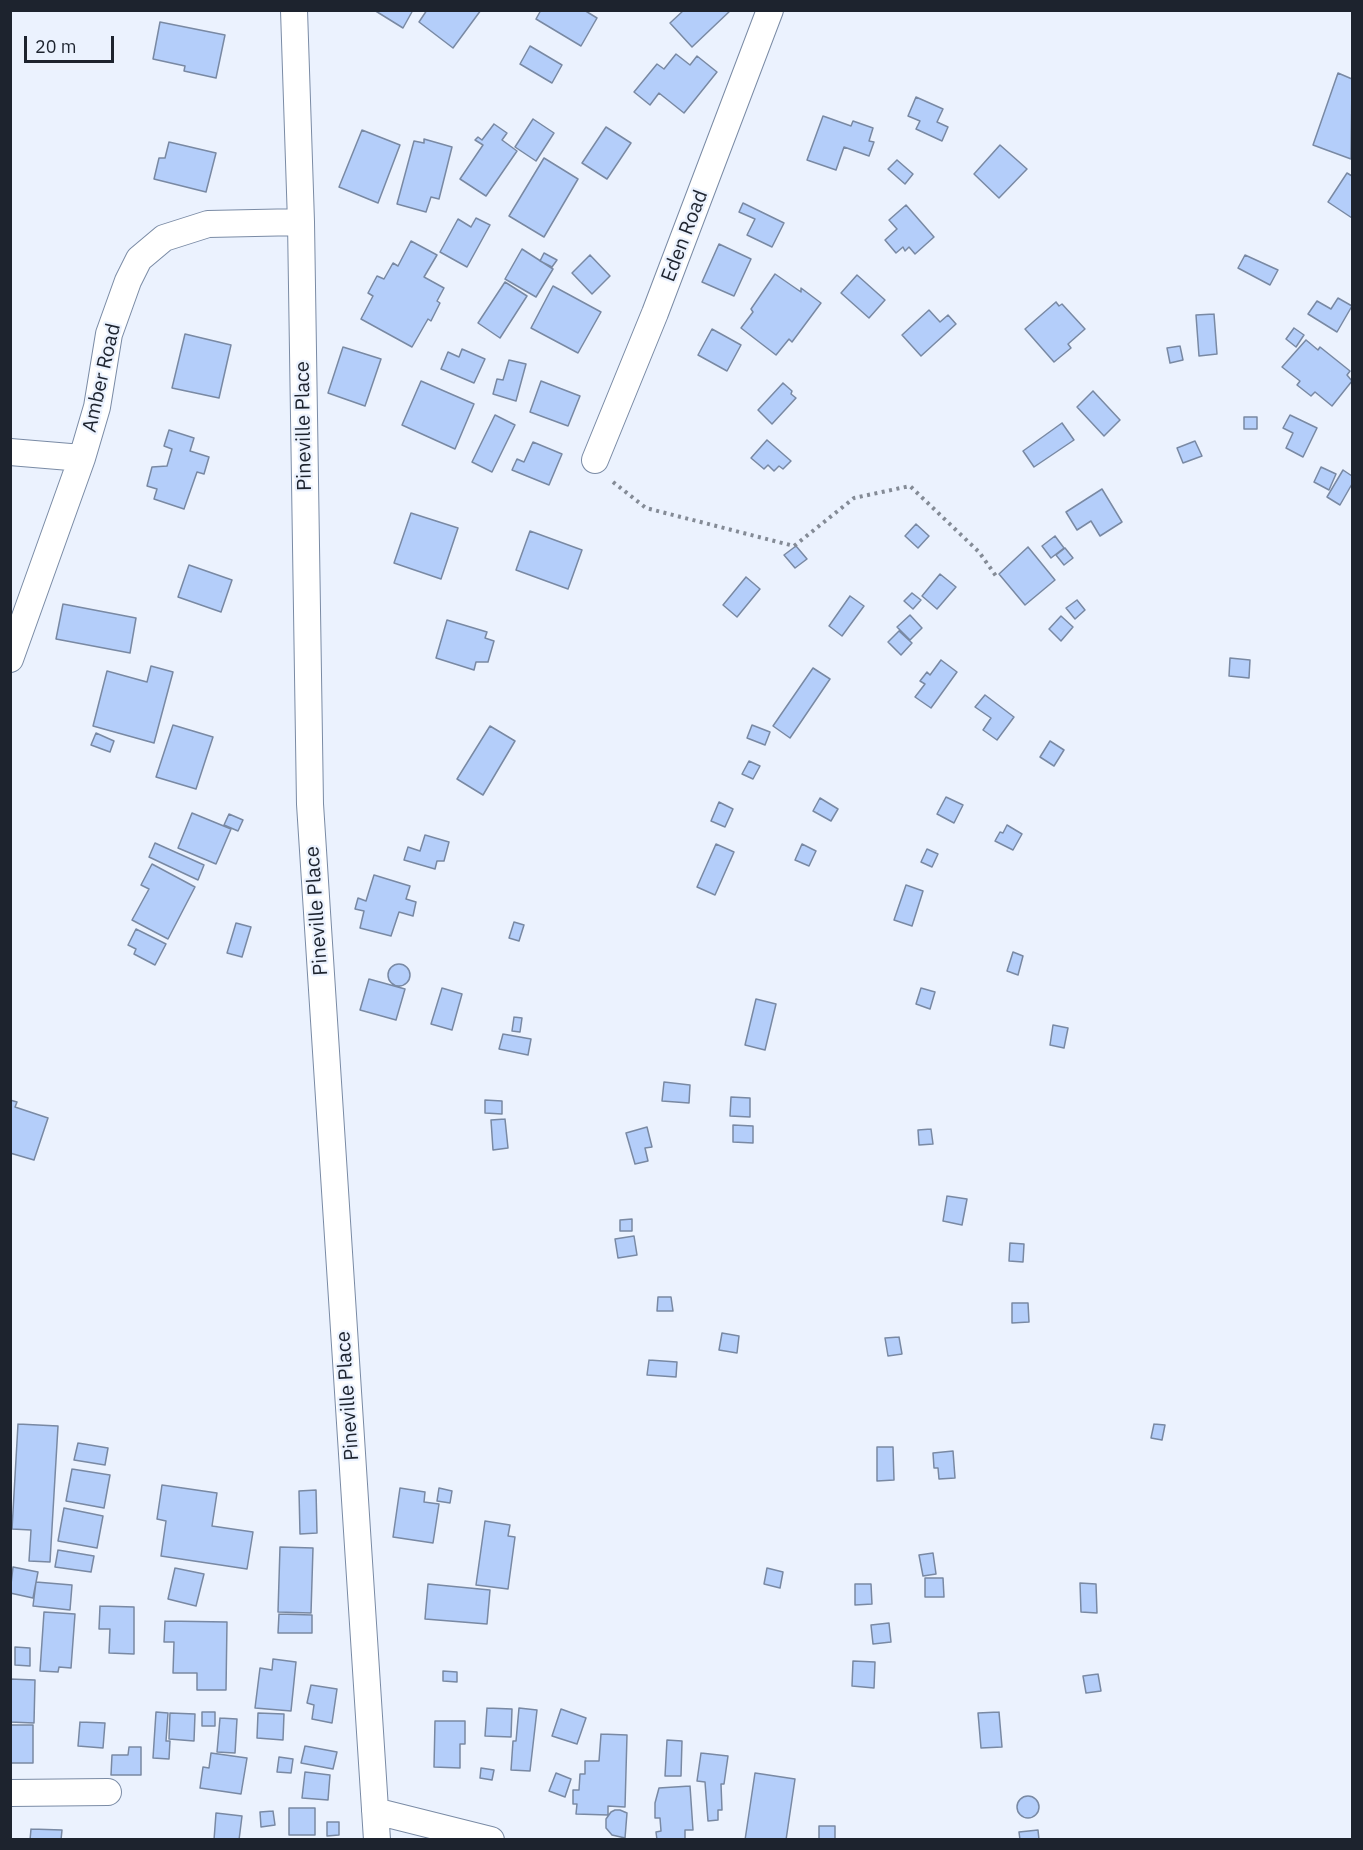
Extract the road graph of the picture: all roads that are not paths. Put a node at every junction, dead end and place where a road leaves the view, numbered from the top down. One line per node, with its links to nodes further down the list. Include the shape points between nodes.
1 (294, 10): 3 (street, Pineville Place)
2 (770, 10): 6 (street, Eden Road, via 656,313)
3 (301, 222): 5 (street, Amber Road, via 208,224 164,238 139,259 109,334 97,407); 10 (street, Pineville Place, via 310,804)
4 (10, 452): 5 (street)
5 (82, 458): 7 (street, Amber Road)
6 (595, 460)
7 (10, 659)
8 (108, 1792): 9 (street)
9 (10, 1793)
10 (375, 1810): 11 (street, Pineville Place); 12 (street)
11 (377, 1839)
12 (491, 1839)

